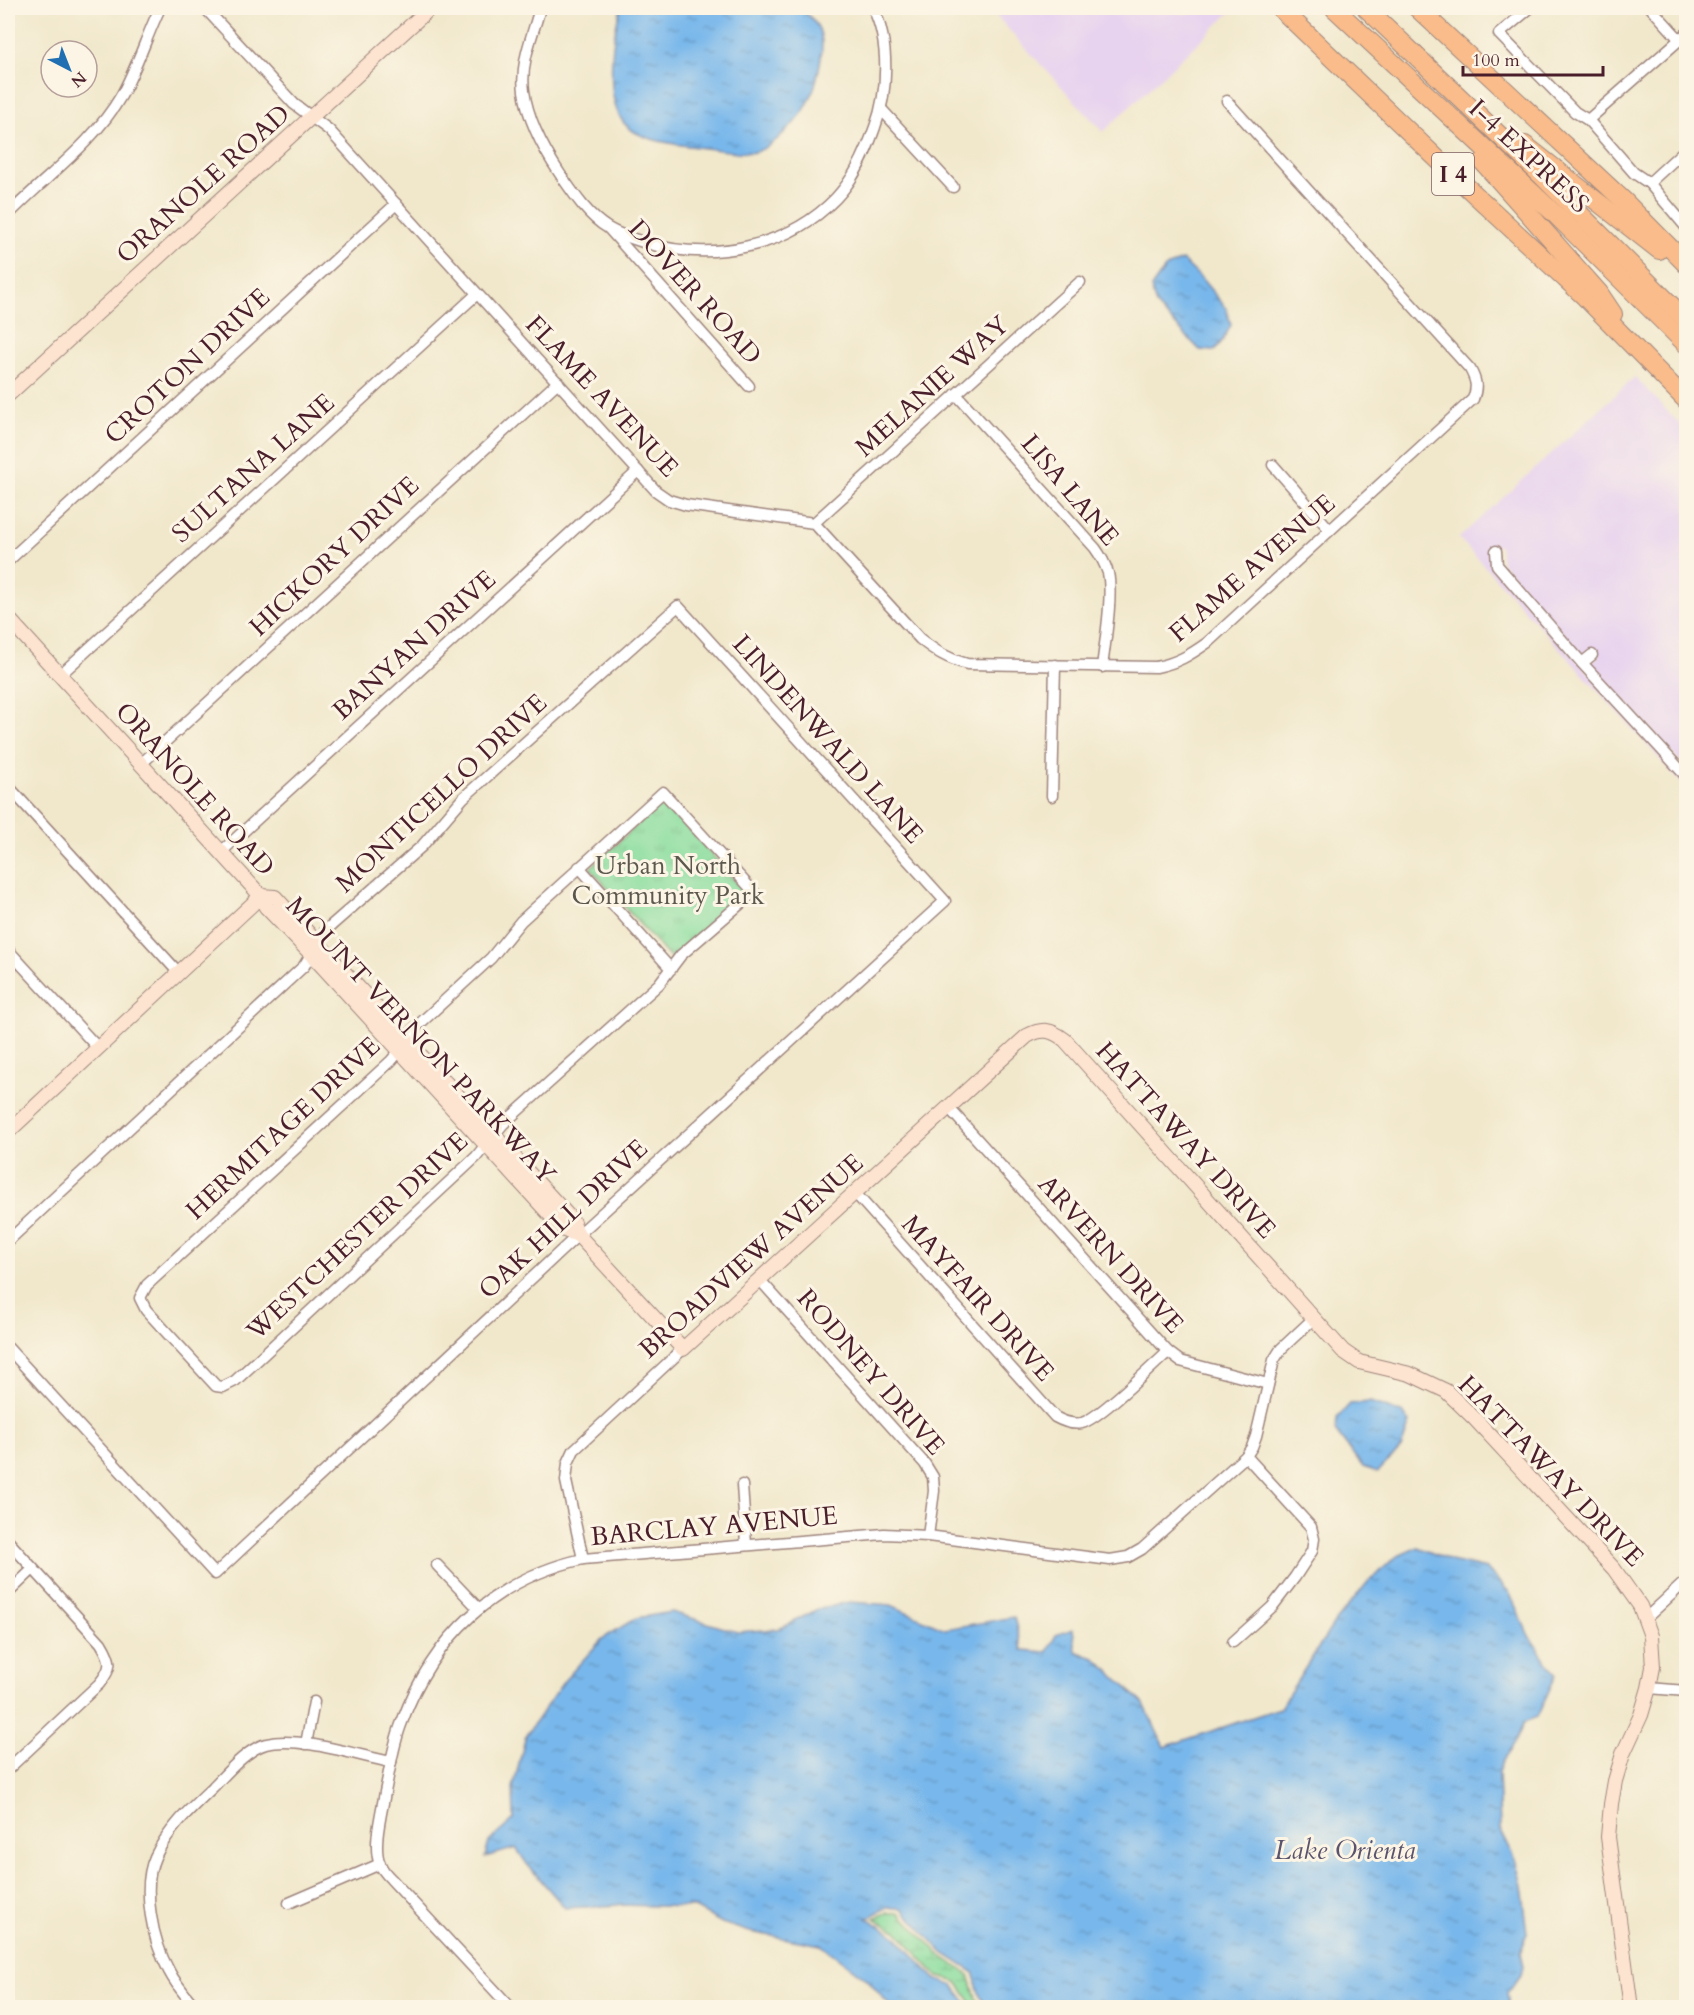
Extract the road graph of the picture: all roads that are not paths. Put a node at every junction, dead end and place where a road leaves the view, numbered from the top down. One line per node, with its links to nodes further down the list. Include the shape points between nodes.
1 (160, 8): 23 (street, via 122,95 110,112)
2 (205, 8): 17 (street, FLAME AVENUE, via 294,104)
3 (430, 8): 17 (street, ORANOLE ROAD)
4 (540, 8): 25 (street, via 525,57 523,91 533,126 570,189)
5 (873, 8): 16 (street, via 882,33)
6 (1280, 8): 31 (highway, I 4)
7 (1334, 8): 13 (highway, I-4 EXPRESS)
8 (1366, 8): 14 (highway, I-4 EXPRESS)
9 (1418, 8): 26 (highway)
10 (1530, 8): 18 (street, via 1499,34 1575,112)
11 (1651, 8): 12 (street)
12 (1683, 37): 18 (street)
13 (1413, 82): 31 (highway, via 1599,292); 32 (highway, I-4 EXPRESS, via 1572,230)
14 (1451, 88): 27 (highway); 30 (highway, I-4 EXPRESS)
15 (1227, 101): 41 (street, FLAME AVENUE, via 1476,379 1477,390 1466,407)
16 (882, 110): 21 (street); 25 (street, via 850,180 814,217 789,232 730,250 692,252 635,240)
17 (312, 116): 22 (street, FLAME AVENUE); 36 (street, ORANOLE ROAD)
18 (1588, 120): 20 (street, via 1634,172)
19 (1686, 149): 20 (street)
20 (1649, 183): 24 (street)
21 (953, 187)
22 (396, 204): 29 (street, FLAME AVENUE); 43 (street, CROTON DRIVE)
23 (8, 215)
24 (1686, 227)
25 (608, 228): 34 (street, DOVER ROAD)
26 (1686, 264)
27 (1686, 272)
28 (1080, 282): 35 (street, MELANIE WAY)
29 (477, 294): 33 (street, FLAME AVENUE); 50 (street, SULTANA LANE)
30 (1686, 320)
31 (1627, 338): 37 (highway, I 4)
32 (1686, 344)
33 (558, 382): 39 (street, FLAME AVENUE); 51 (street, HICKORY DRIVE)
34 (749, 386)
35 (956, 394): 40 (street, MELANIE WAY); 49 (street, LISA LANE, via 1104,562 1109,590)
36 (8, 395)
37 (1686, 400)
38 (1273, 465): 41 (street)
39 (638, 471): 40 (street, FLAME AVENUE, via 669,500); 55 (street, BANYAN DRIVE)
40 (814, 523): 48 (street, FLAME AVENUE, via 935,651 967,664)
41 (1330, 530): 49 (street, FLAME AVENUE, via 1188,656 1156,667)
42 (1496, 551): 47 (street, via 1497,565)
43 (8, 561)
44 (678, 606): 59 (street, LINDENWALD LANE); 61 (street, MONTICELLO DRIVE, via 463,798 422,846 326,930)
45 (8, 618): 50 (street, ORANOLE ROAD)
46 (1592, 655): 47 (street)
47 (1582, 663): 52 (street)
48 (1055, 665): 49 (street, FLAME AVENUE); 54 (street)
49 (1102, 667)
50 (60, 675): 51 (street, ORANOLE ROAD)
51 (141, 764): 55 (street, ORANOLE ROAD)
52 (1686, 776)
53 (8, 786): 63 (street)
54 (1052, 796)
55 (221, 852): 58 (street, ORANOLE ROAD)
56 (579, 867): 57 (street, HERMITAGE DRIVE, via 663,792); 62 (street); 65 (street, HERMITAGE DRIVE, via 521,921 491,958 415,1028)
57 (754, 892): 62 (street, WESTCHESTER DRIVE)
58 (261, 896): 61 (street, MOUNT VERNON PARKWAY, via 275,897); 63 (street, ORANOLE ROAD)
59 (945, 901): 71 (street, OAK HILL DRIVE)
60 (8, 950): 66 (street)
61 (315, 950): 65 (street, MOUNT VERNON PARKWAY); 72 (street, MONTICELLO DRIVE, via 304,966)
62 (671, 969): 69 (street, WESTCHESTER DRIVE, via 503,1124)
63 (179, 973): 66 (street, ORANOLE ROAD)
64 (1047, 1030): 67 (street, BROADVIEW AVENUE, via 1027,1036); 74 (street, HATTAWAY DRIVE, via 1065,1040)
65 (404, 1046): 69 (street, MOUNT VERNON PARKWAY); 79 (street, HERMITAGE DRIVE, via 147,1285 140,1298 146,1310 213,1383)
66 (98, 1048): 68 (street, ORANOLE ROAD)
67 (950, 1108): 70 (street, BROADVIEW AVENUE); 77 (street, ARVERN DRIVE)
68 (8, 1132)
69 (490, 1141): 71 (street, MOUNT VERNON PARKWAY, via 572,1220); 79 (street, WESTCHESTER DRIVE, via 235,1382)
70 (855, 1193): 73 (street, BROADVIEW AVENUE); 77 (street, MAYFAIR DRIVE, via 1063,1422 1074,1424 1093,1418)
71 (578, 1235): 75 (street, OAK HILL DRIVE, via 215,1574); 76 (street, MOUNT VERNON PARKWAY)
72 (8, 1241)
73 (759, 1279): 76 (street, BROADVIEW AVENUE); 82 (street, RODNEY DRIVE, via 926,1464 933,1477 934,1491)
74 (1313, 1319): 78 (street, BARCLAY AVENUE, via 1281,1349); 91 (street, HATTAWAY DRIVE, via 1359,1362 1410,1374 1455,1399 1614,1569)
75 (8, 1348)
76 (683, 1348): 85 (street, BROADVIEW AVENUE, via 574,1450 566,1481)
77 (1168, 1352): 78 (street, ARVERN DRIVE, via 1180,1361)
78 (1268, 1384): 80 (street, BARCLAY AVENUE, via 1256,1436)
79 (223, 1388)
80 (1246, 1456): 82 (street, BARCLAY AVENUE, via 1142,1549 1128,1557 1110,1560); 92 (street, via 1311,1527 1314,1539 1312,1551 1295,1577 1272,1606)
81 (742, 1485): 84 (street)
82 (928, 1536): 84 (street, BARCLAY AVENUE, via 884,1534)
83 (8, 1541): 87 (street)
84 (746, 1544): 85 (street, BARCLAY AVENUE)
85 (582, 1559): 90 (street, BARCLAY AVENUE, via 525,1578)
86 (437, 1565): 90 (street)
87 (33, 1569): 89 (street); 98 (street, via 101,1643 110,1666 99,1684)
88 (1686, 1581): 91 (street)
89 (8, 1593)
90 (479, 1609): 97 (street, BARCLAY AVENUE, via 431,1660 401,1723)
91 (1646, 1618): 93 (street, HATTAWAY DRIVE, via 1653,1654)
92 (1233, 1642)
93 (1649, 1688): 94 (street); 103 (street, HATTAWAY DRIVE, via 1615,1781 1608,1837)
94 (1686, 1690)
95 (314, 1702): 96 (street)
96 (306, 1744): 97 (street); 101 (street, via 282,1741 262,1745 245,1756 188,1810 155,1857 149,1897 160,1951 181,1991)
97 (391, 1762): 99 (street, BARCLAY AVENUE, via 380,1825)
98 (8, 1769)
99 (380, 1864): 100 (street); 102 (street)
100 (290, 1903)
101 (196, 2007)
102 (511, 2007)
103 (1631, 2007)

